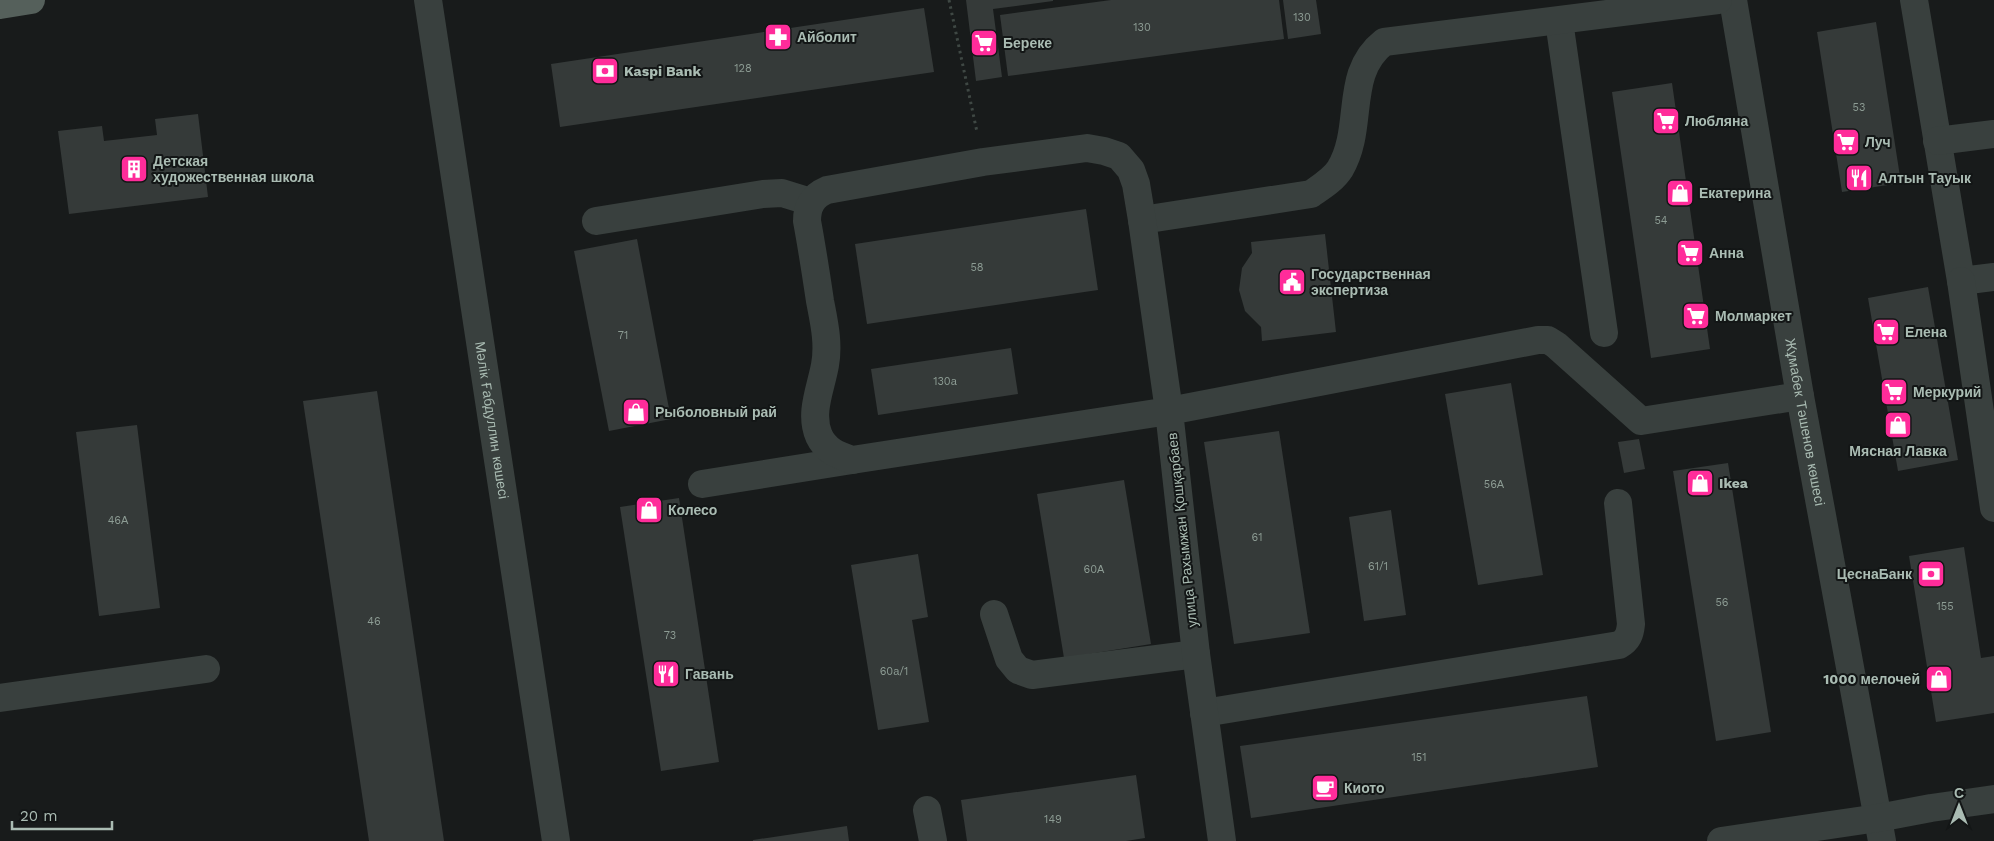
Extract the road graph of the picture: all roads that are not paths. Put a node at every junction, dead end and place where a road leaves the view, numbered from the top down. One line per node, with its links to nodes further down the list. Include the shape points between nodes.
1 (32, 0): 6 (main road)
2 (428, 0): 30 (street, Мәлік Ғабдуллин көшесі)
3 (1718, 0): 7 (street)
4 (1732, 0): 16 (street, Жұмабек Тәшенов көшесі)
5 (1914, 0): 9 (street)
6 (0, 5)
7 (1559, 21): 12 (street, via 1384,42 1372,50 1364,65 1347,155 1328,183 1311,194); 15 (street)
8 (1994, 134): 9 (street)
9 (1937, 141): 14 (street)
10 (811, 202): 11 (street, via 782,193 763,194); 12 (street, улица Рахымжан Қошқарбаев, via 817,194 827,190 983,162 1087,148 1119,156 1131,170); 18 (street, via 807,221 827,343 815,408 816,424 819,436 833,453)
11 (596, 220)
12 (1142, 220): 17 (street, улица Рахымжан Қошқарбаев)
13 (1994, 277): 14 (street)
14 (1961, 281): 21 (street)
15 (1604, 333)
16 (1800, 396): 17 (street, via 1641,421 1556,345 1548,340 1538,340); 29 (street, Жұмабек Тәшенов көшесі)
17 (1169, 411): 18 (street); 23 (street, улица Рахымжан Қошқарбаев)
18 (852, 460): 19 (street)
19 (702, 484)
20 (1618, 503): 26 (street, via 1631,624 1626,642)
21 (1994, 508)
22 (994, 614): 23 (street, via 1009,659 1018,670 1032,676)
23 (1196, 654): 26 (street, улица Рахымжан Қошқарбаев)
24 (206, 669): 25 (street)
25 (0, 698)
26 (1204, 713): 32 (street, улица Рахымжан Қошқарбаев)
27 (1994, 799): 29 (street, via 1931,808)
28 (927, 810): 31 (street)
29 (1880, 830): 33 (street)
30 (556, 841)
31 (932, 841)
32 (1222, 841)
33 (1721, 841)

